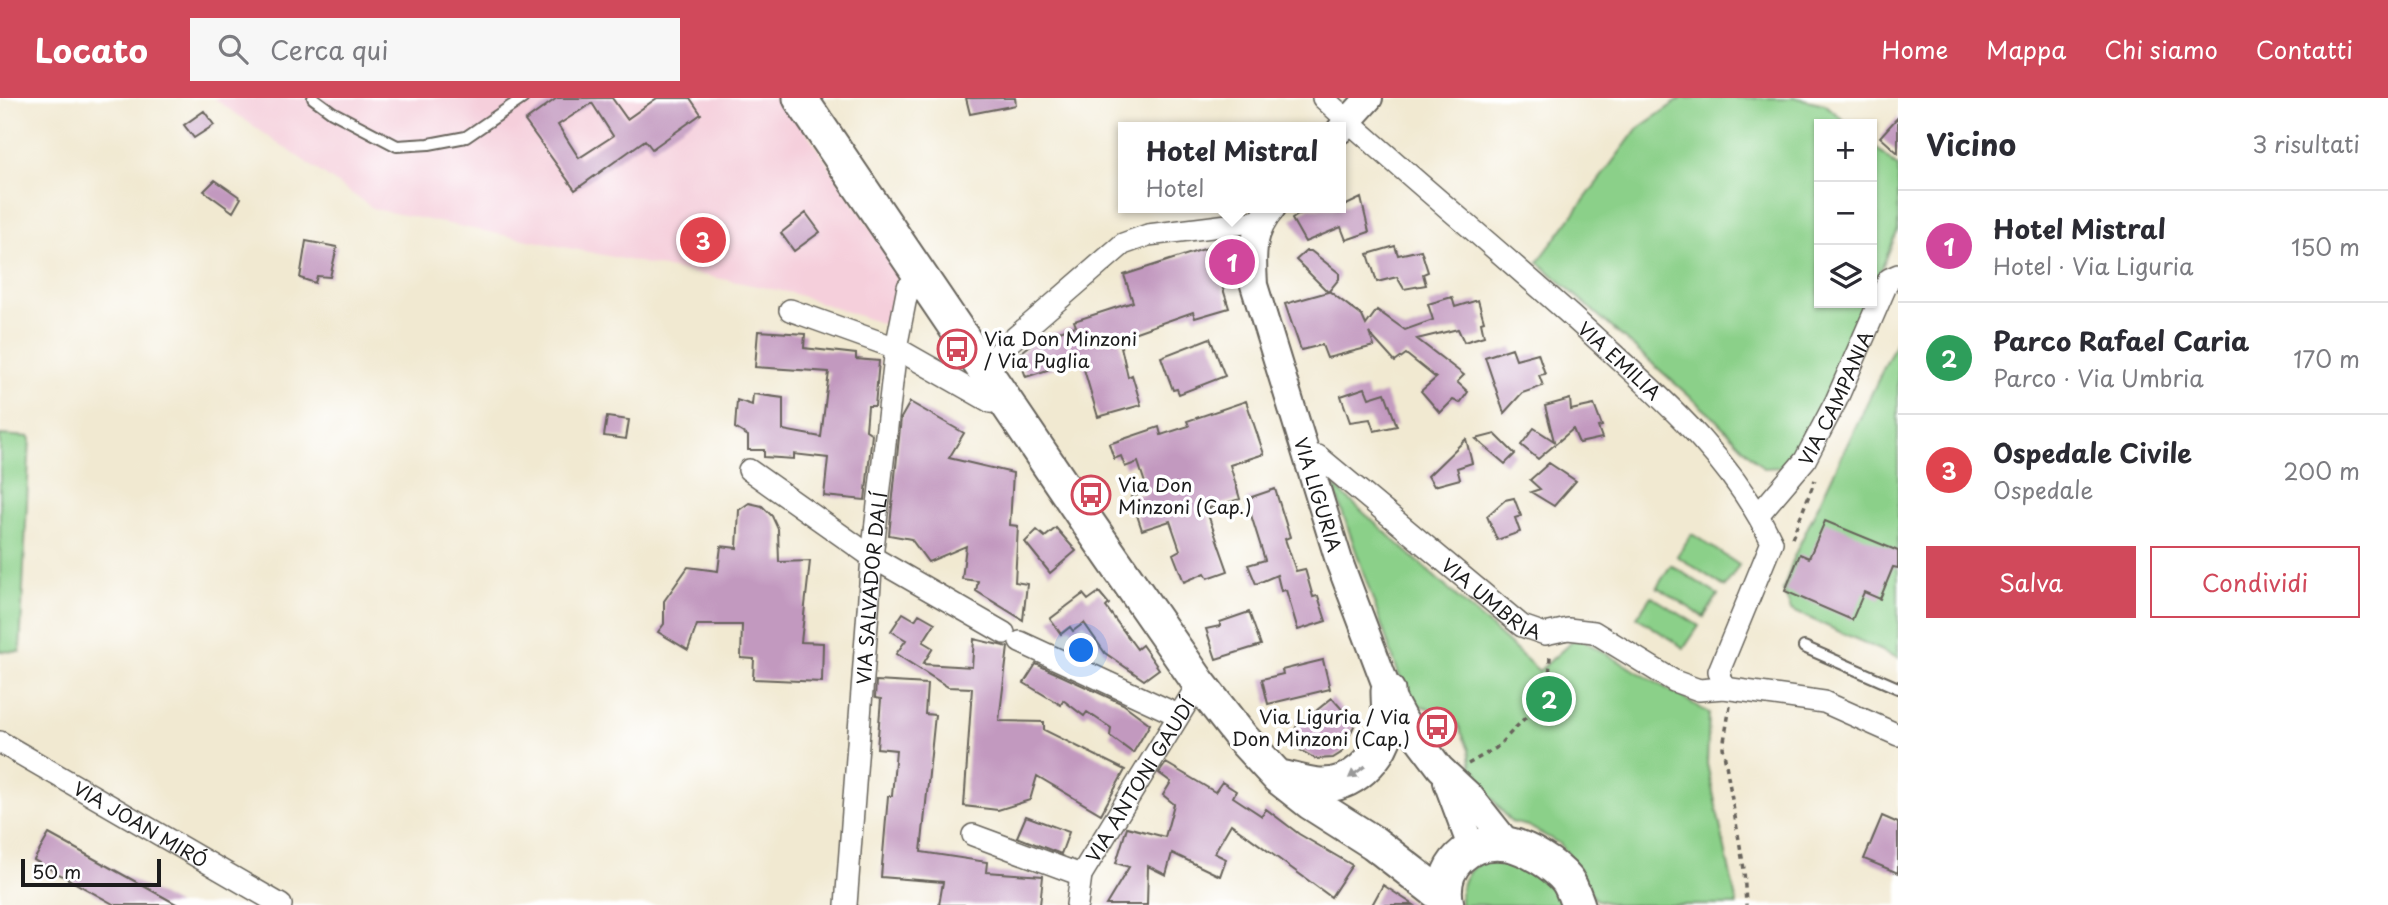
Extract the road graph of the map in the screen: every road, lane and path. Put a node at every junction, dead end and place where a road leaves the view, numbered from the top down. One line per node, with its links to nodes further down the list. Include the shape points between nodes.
1 (313, 98): 2 (lane, via 332,113 397,146 466,137)
2 (523, 98)
3 (800, 98): 11 (main road)
4 (1323, 98): 6 (street, VIA EMILIA)
5 (1370, 98): 7 (street)
6 (1341, 122)
7 (1346, 124)
8 (1346, 128): 19 (street, VIA EMILIA, via 1514,264 1685,420 1729,470)
9 (1266, 214): 15 (street, via 1147,235 1123,244); 17 (street, VIA LIGURIA, via 1252,247 1254,285)
10 (1898, 256): 12 (street, VIA CAMPANIA)
11 (920, 277): 14 (street, VIA SALVADOR DALÍ, via 908,287); 15 (main road)
12 (1893, 277): 19 (street, VIA CAMPANIA, via 1805,460)
13 (790, 310): 14 (street)
14 (896, 348): 16 (street, via 991,402); 20 (street, VIA SALVADOR DALÍ)
15 (982, 366): 16 (main road)
16 (1000, 396): 23 (main road)
17 (1307, 457): 25 (street, VIA LIGURIA, via 1340,564); 26 (street, VIA UMBRIA, via 1318,456 1522,626 1545,634 1568,629 1594,632 1674,681)
18 (749, 470): 20 (street)
19 (1759, 514): 26 (street, VIA EMILIA, via 1772,542 1719,671)
20 (872, 557): 27 (street, via 1012,638); 40 (street, VIA SALVADOR DALÍ)
21 (1804, 647): 24 (lane)
22 (1552, 659): 30 (path, via 1549,694 1496,748)
23 (1199, 683): 27 (street, VIA ANTONI GAUDÍ); 32 (main road)
24 (1898, 688)
25 (1388, 691): 31 (street, VIA LIGURIA); 32 (main road, one-way to 32, via 1388,728 1378,753 1356,776 1320,785)
26 (1728, 695): 28 (street, VIA UMBRIA, via 1824,702); 43 (path, via 1723,747)
27 (1178, 715): 37 (street, VIA ANTONI GAUDÍ)
28 (1898, 736)
29 (0, 742): 39 (street, VIA JOAN MIRÓ)
30 (1471, 762)
31 (1440, 768): 35 (street, VIA LIGURIA, via 1470,796); 36 (street, VIA LIGURIA, via 1457,803)
32 (1278, 777): 34 (main road)
33 (973, 835): 37 (street, VIA ANTONI GAUDÍ)
34 (1374, 843): 36 (main road, via 1409,856); 38 (main road)
35 (1508, 844): 36 (main road); 42 (main road, via 1529,852 1567,880)
36 (1463, 855): 38 (main road, via 1444,887)
37 (1081, 875): 41 (street, VIA ANTONI GAUDÍ)
38 (1446, 902)
39 (281, 905)
40 (846, 905)
41 (1077, 905)
42 (1578, 905)
43 (1746, 905)

